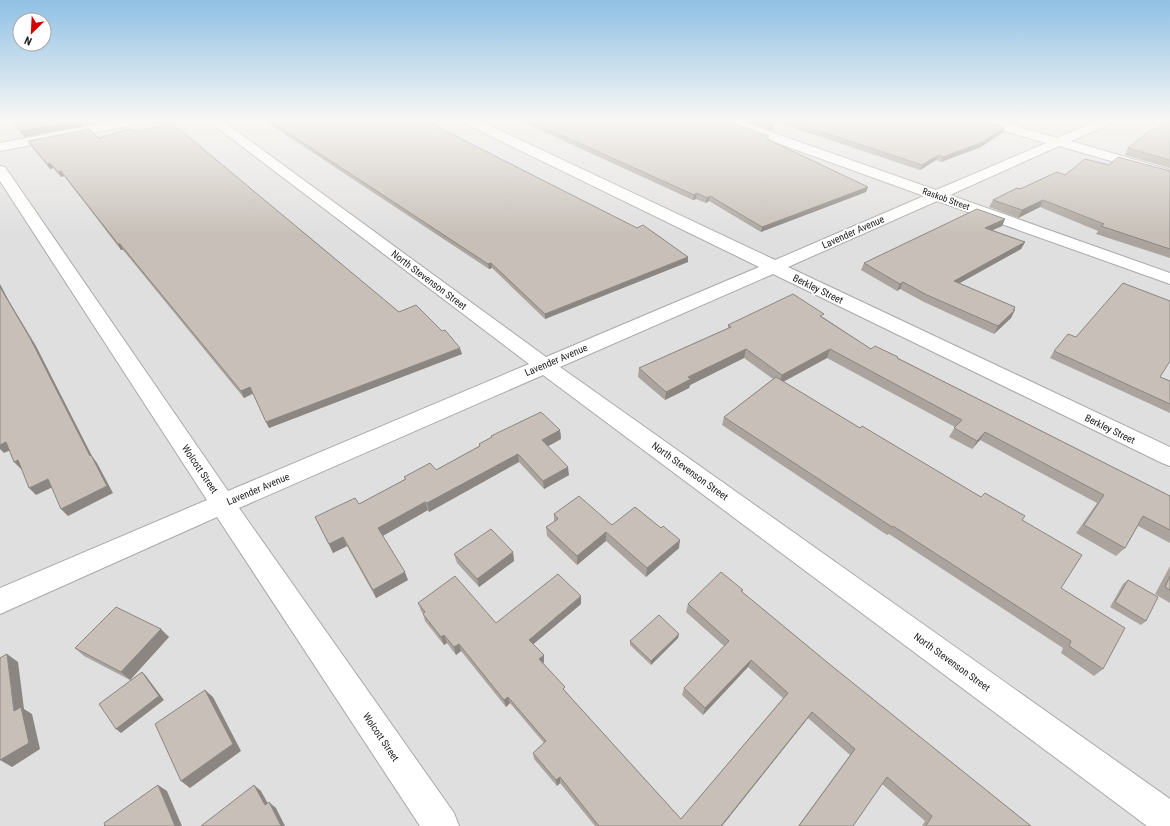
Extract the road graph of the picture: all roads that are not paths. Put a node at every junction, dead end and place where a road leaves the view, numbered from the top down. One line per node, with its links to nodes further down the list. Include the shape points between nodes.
1 (264, 158): 11 (street, North Stevenson Street)
2 (546, 158): 9 (street, Berkley Street)
3 (831, 158): 8 (street, Raskob Street)
4 (1022, 158): 8 (street, Lavender Avenue)
5 (1112, 158): 7 (street)
6 (0, 170): 13 (street, Wolcott Street)
7 (1170, 174)
8 (935, 195): 9 (street, Lavender Avenue); 10 (street, Raskob Street)
9 (772, 267): 11 (street, Lavender Avenue); 12 (street, Berkley Street)
10 (1170, 279)
11 (544, 365): 13 (street, Lavender Avenue); 15 (street, North Stevenson Street)
12 (1170, 457)
13 (223, 504): 14 (street, Lavender Avenue); 16 (street, Wolcott Street)
14 (0, 601)
15 (1170, 821)
16 (442, 826)

